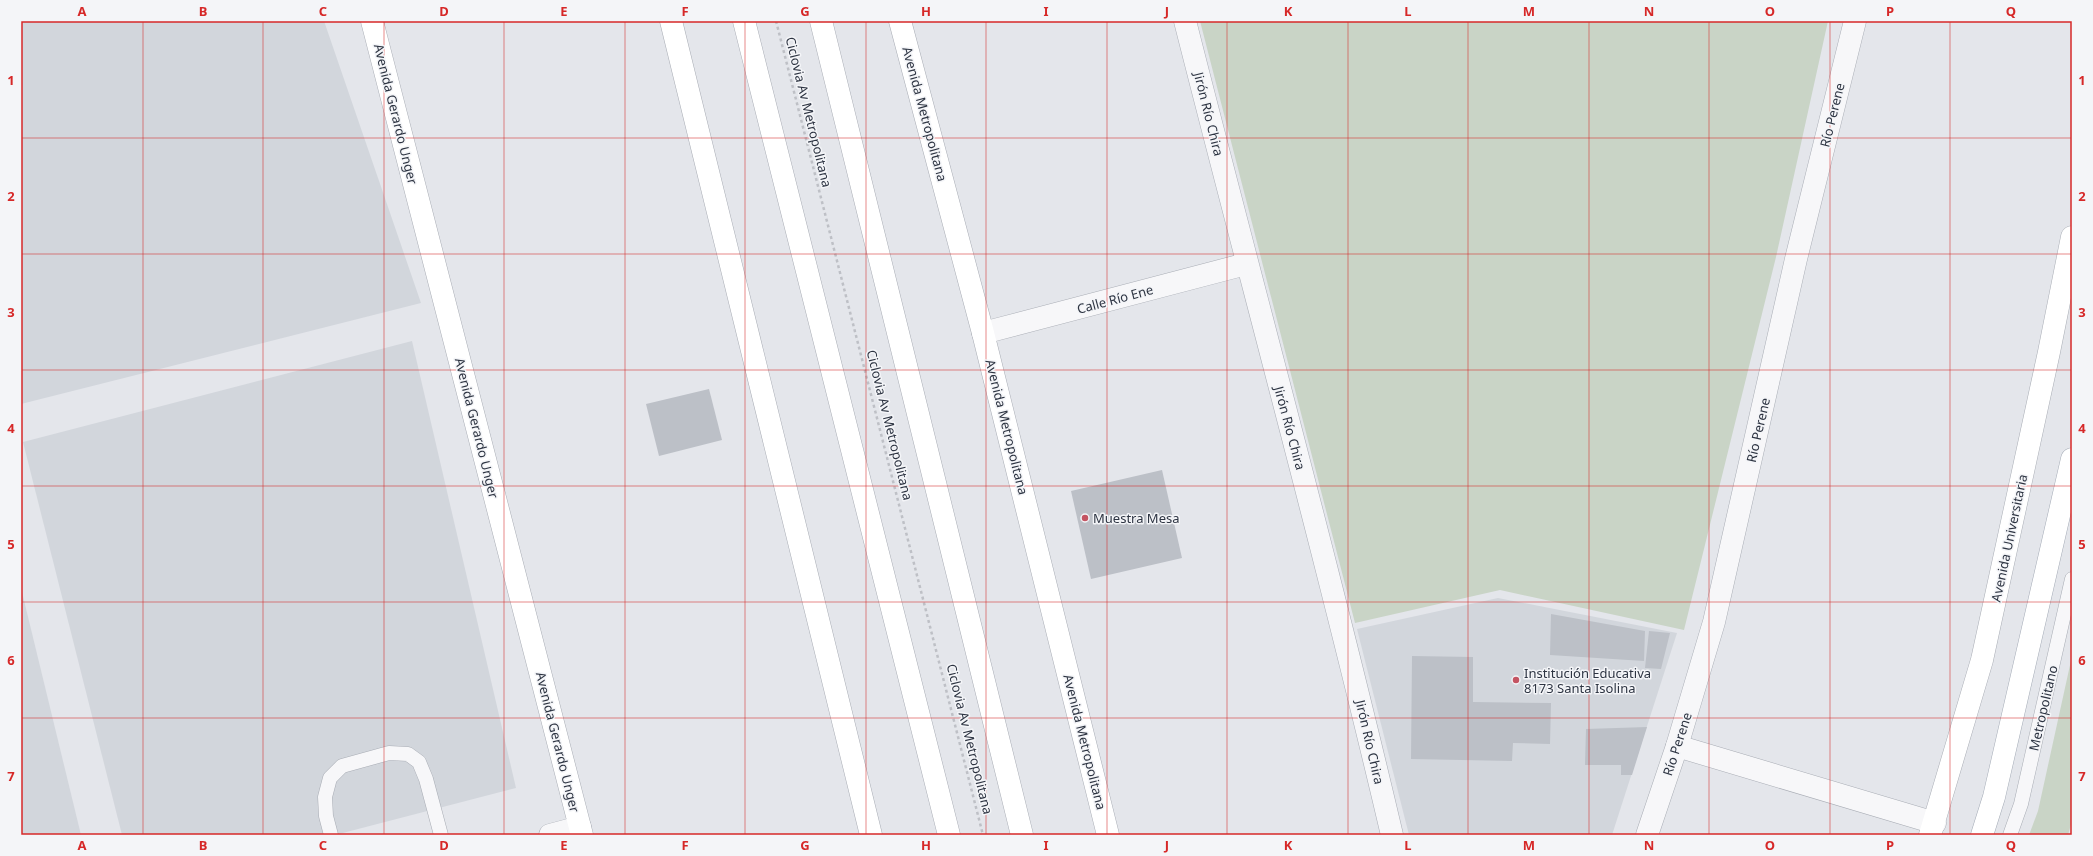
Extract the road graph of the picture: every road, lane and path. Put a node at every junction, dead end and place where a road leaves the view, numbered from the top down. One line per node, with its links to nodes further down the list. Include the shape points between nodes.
1 (372, 21): 16 (street, Avenida Gerardo Unger)
2 (671, 21): 20 (street)
3 (744, 21): 21 (street)
4 (776, 21): 22 (path, Ciclovia Av Metropolitana)
5 (821, 21): 23 (street)
6 (900, 21): 11 (street, Avenida Metropolitana)
7 (1185, 21): 10 (street, Jirón Río Chira)
8 (1855, 21): 14 (street, Río Perene, via 1796,259 1714,622)
9 (2072, 237): 15 (street, Avenida Universitaria, via 1982,660)
10 (1246, 264): 11 (street, Calle Río Ene); 25 (street, Jirón Río Chira, via 1347,646)
11 (983, 333): 24 (street, Avenida Metropolitana)
12 (2072, 459): 27 (street, via 1994,797)
13 (2072, 579): 28 (lane, Metropolitano, via 2021,804)
14 (1677, 746): 15 (street); 26 (street, Río Perene)
15 (1932, 829)
16 (581, 831): 19 (street)
17 (331, 835): 18 (lane, via 325,797 330,778 342,766 389,753 408,754 419,762)
18 (441, 835)
19 (550, 835)
20 (871, 835)
21 (949, 835)
22 (983, 835)
23 (1022, 835)
24 (1108, 835)
25 (1392, 835)
26 (1647, 835)
27 (1982, 835)
28 (2010, 835)

